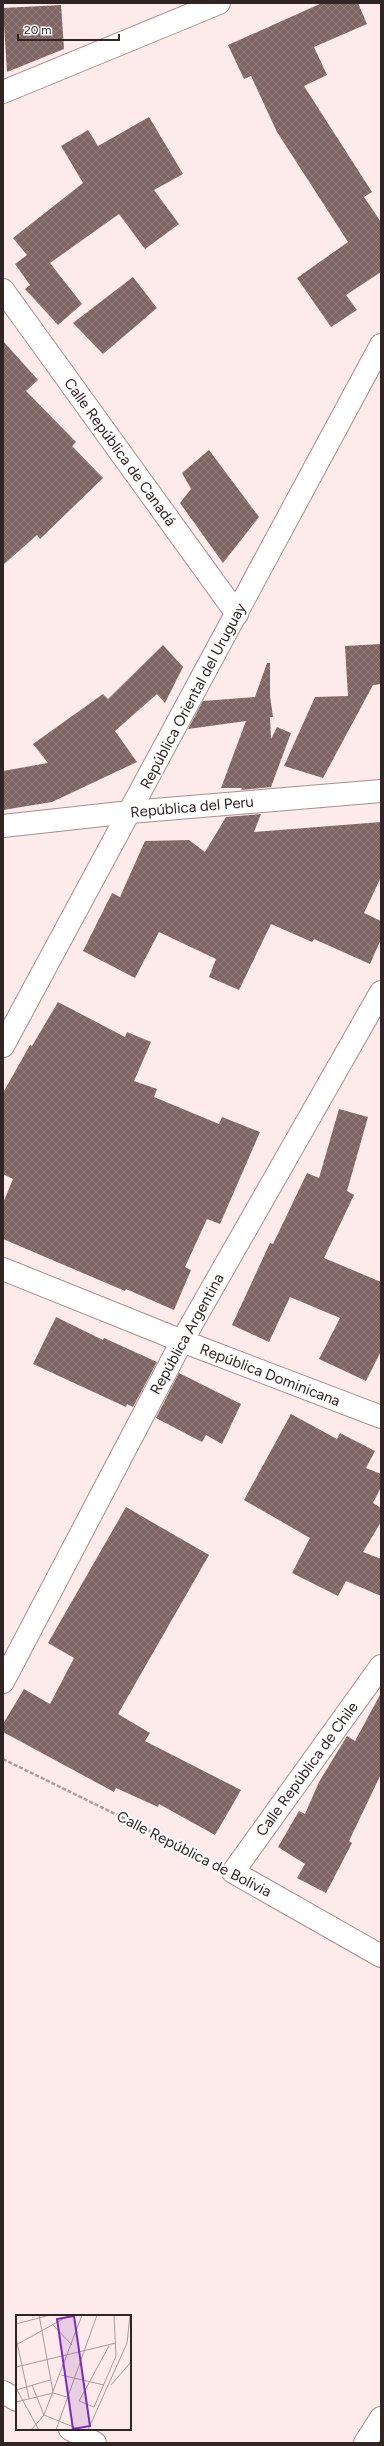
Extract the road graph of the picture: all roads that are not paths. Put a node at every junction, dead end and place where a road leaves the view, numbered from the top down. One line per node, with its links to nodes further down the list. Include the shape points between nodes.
1 (219, 3): 2 (street)
2 (3, 92)
3 (3, 290): 5 (street, Calle República de Canadá)
4 (381, 345): 5 (street, República Oriental del Uruguay)
5 (237, 614): 7 (street, República Oriental del Uruguay)
6 (381, 791): 7 (street, República del Peru)
7 (130, 812): 8 (street, República del Peru); 10 (street, República Oriental del Uruguay)
8 (3, 826)
9 (381, 992): 12 (street, República Argentina)
10 (3, 1046)
11 (3, 1269): 12 (street, República Dominicana)
12 (182, 1341): 13 (street, República Dominicana); 15 (street, República Argentina)
13 (381, 1418)
14 (381, 1666): 16 (street, Calle República de Chile)
15 (3, 1682)
16 (233, 1872): 17 (street, Calle República de Bolivia)
17 (381, 1956)
18 (3, 2392): 19 (street)
19 (16, 2399)
20 (381, 2418): 23 (street)
21 (72, 2430): 22 (street)
22 (95, 2443)
23 (365, 2443)

